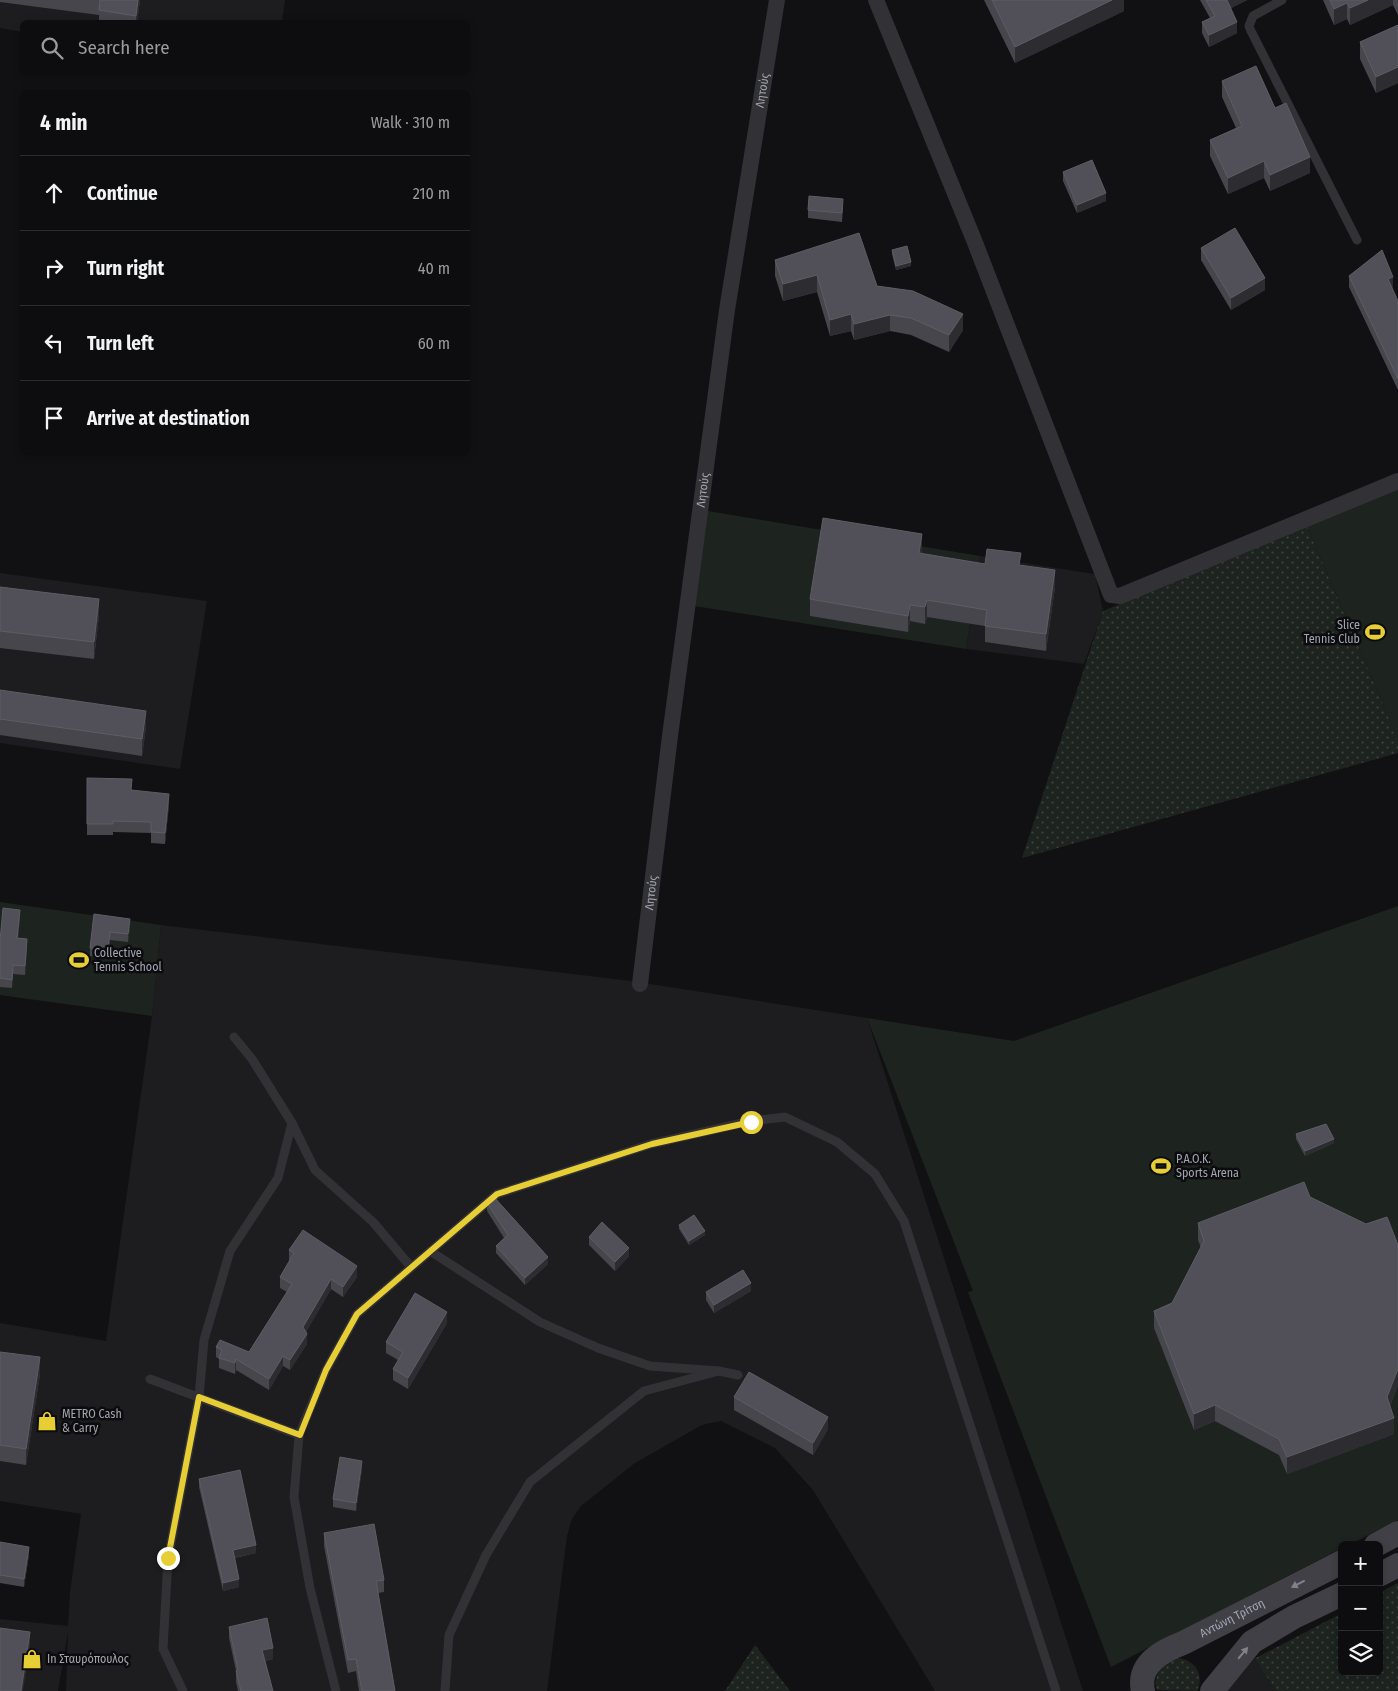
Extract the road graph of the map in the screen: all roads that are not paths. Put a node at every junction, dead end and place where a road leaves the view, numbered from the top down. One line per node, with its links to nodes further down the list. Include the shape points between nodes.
1 (778, 0): 6 (street, Λητούς, via 726,310)
2 (876, 0): 5 (street, via 974,240 1112,595 1120,596)
3 (1282, 0): 4 (lane, via 1253,16 1249,26)
4 (1357, 240)
5 (1398, 480)
6 (640, 984)
7 (234, 1037): 8 (lane)
8 (292, 1123): 10 (lane, via 315,1170 373,1222); 14 (lane, via 278,1178 230,1250 204,1340)
9 (430, 1251): 10 (lane); 11 (lane, via 540,1322 598,1348 650,1366); 25 (lane, via 497,1194 652,1144 784,1117 837,1142 875,1174 904,1221)
10 (410, 1266): 15 (lane, via 357,1314 326,1370)
11 (718, 1371): 12 (lane); 24 (lane, via 644,1391 530,1482 486,1555 449,1635)
12 (738, 1375)
13 (150, 1379): 14 (lane)
14 (199, 1397): 15 (lane); 22 (lane, via 168,1558 163,1648)
15 (300, 1435): 23 (lane, via 294,1497 310,1588)
16 (1398, 1533): 17 (street)
17 (1383, 1541)
18 (1338, 1564): 26 (street, Αντώνη Τρίτση, one-way to 26, via 1158,1655 1146,1668)
19 (1398, 1565): 20 (street)
20 (1383, 1573)
21 (1338, 1596): 27 (street, one-way to 21, via 1252,1642)
22 (183, 1691)
23 (336, 1691)
24 (445, 1691)
25 (1056, 1691)
26 (1143, 1691)
27 (1212, 1691)

